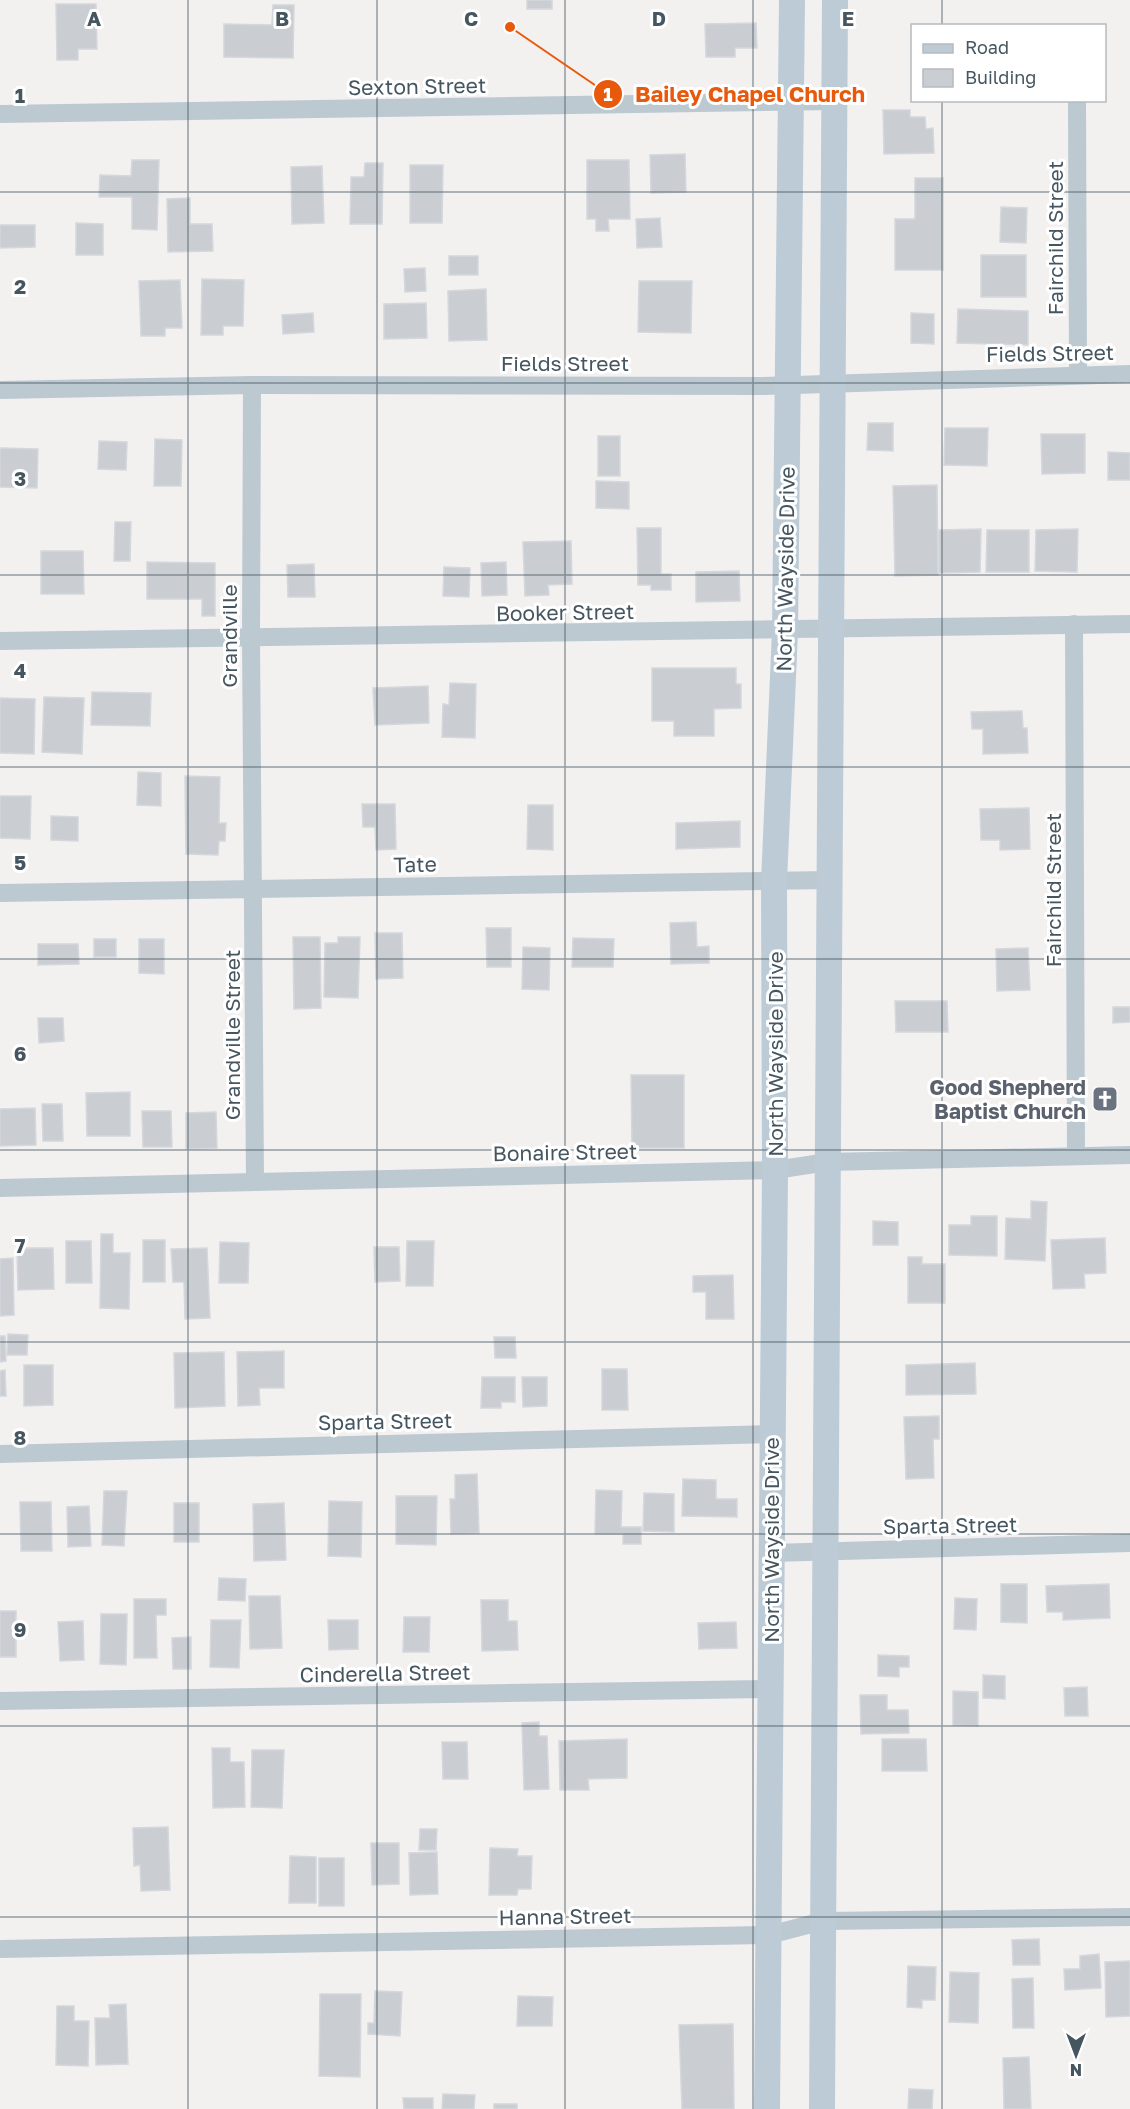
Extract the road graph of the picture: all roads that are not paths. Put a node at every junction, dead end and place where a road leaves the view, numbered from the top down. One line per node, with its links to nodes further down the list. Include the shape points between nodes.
1 (792, 0): 5 (main road, North Wayside Drive)
2 (835, 0): 3 (main road)
3 (834, 101): 5 (street, Sexton Street); 9 (main road)
4 (1077, 102): 7 (street, Fairchild Street)
5 (791, 103): 6 (street, Sexton Street); 11 (main road, North Wayside Drive)
6 (0, 114)
7 (1078, 374): 8 (street, Fields Street); 9 (street, Fields Street)
8 (1130, 374)
9 (833, 382): 11 (street, Fields Street); 15 (main road)
10 (252, 384): 11 (street, Fields Street); 12 (street, Fields Street); 17 (street, Grandville)
11 (789, 385): 16 (main road, North Wayside Drive)
12 (0, 390)
13 (1074, 624): 14 (street, Booker Street); 15 (street, Booker Street); 23 (street, Fairchild Street)
14 (1130, 624)
15 (831, 629): 16 (street, Booker Street); 19 (main road)
16 (785, 631): 17 (street, Booker Street); 20 (main road, North Wayside Drive)
17 (251, 638): 18 (street, Booker Street); 21 (street, Grandville)
18 (0, 641)
19 (830, 880): 20 (street, Tate); 25 (main road)
20 (774, 882): 21 (street, Tate); 26 (main road, North Wayside Drive)
21 (254, 888): 22 (street, Tate); 27 (street, Grandville Street)
22 (0, 893)
23 (1076, 1155): 24 (street, Bonaire Street); 25 (street, Bonaire Street)
24 (1130, 1155)
25 (828, 1162): 26 (street, Bonaire Street); 32 (main road)
26 (775, 1170): 27 (street, Bonaire Street); 29 (main road, North Wayside Drive)
27 (255, 1182): 28 (street, Bonaire Street)
28 (0, 1188)
29 (771, 1434): 30 (street, Sparta Street); 33 (main road, North Wayside Drive)
30 (0, 1454)
31 (1130, 1543): 32 (street, Sparta Street)
32 (826, 1550): 33 (street, Sparta Street); 37 (main road)
33 (771, 1553): 34 (main road, North Wayside Drive)
34 (770, 1689): 35 (street, Cinderella Street); 38 (main road, North Wayside Drive)
35 (0, 1701)
36 (1130, 1917): 37 (street, Hanna Street)
37 (824, 1921): 38 (street, Hanna Street); 41 (main road)
38 (769, 1935): 39 (street, Hanna Street); 40 (main road, North Wayside Drive)
39 (0, 1949)
40 (767, 2109)
41 (822, 2109)

